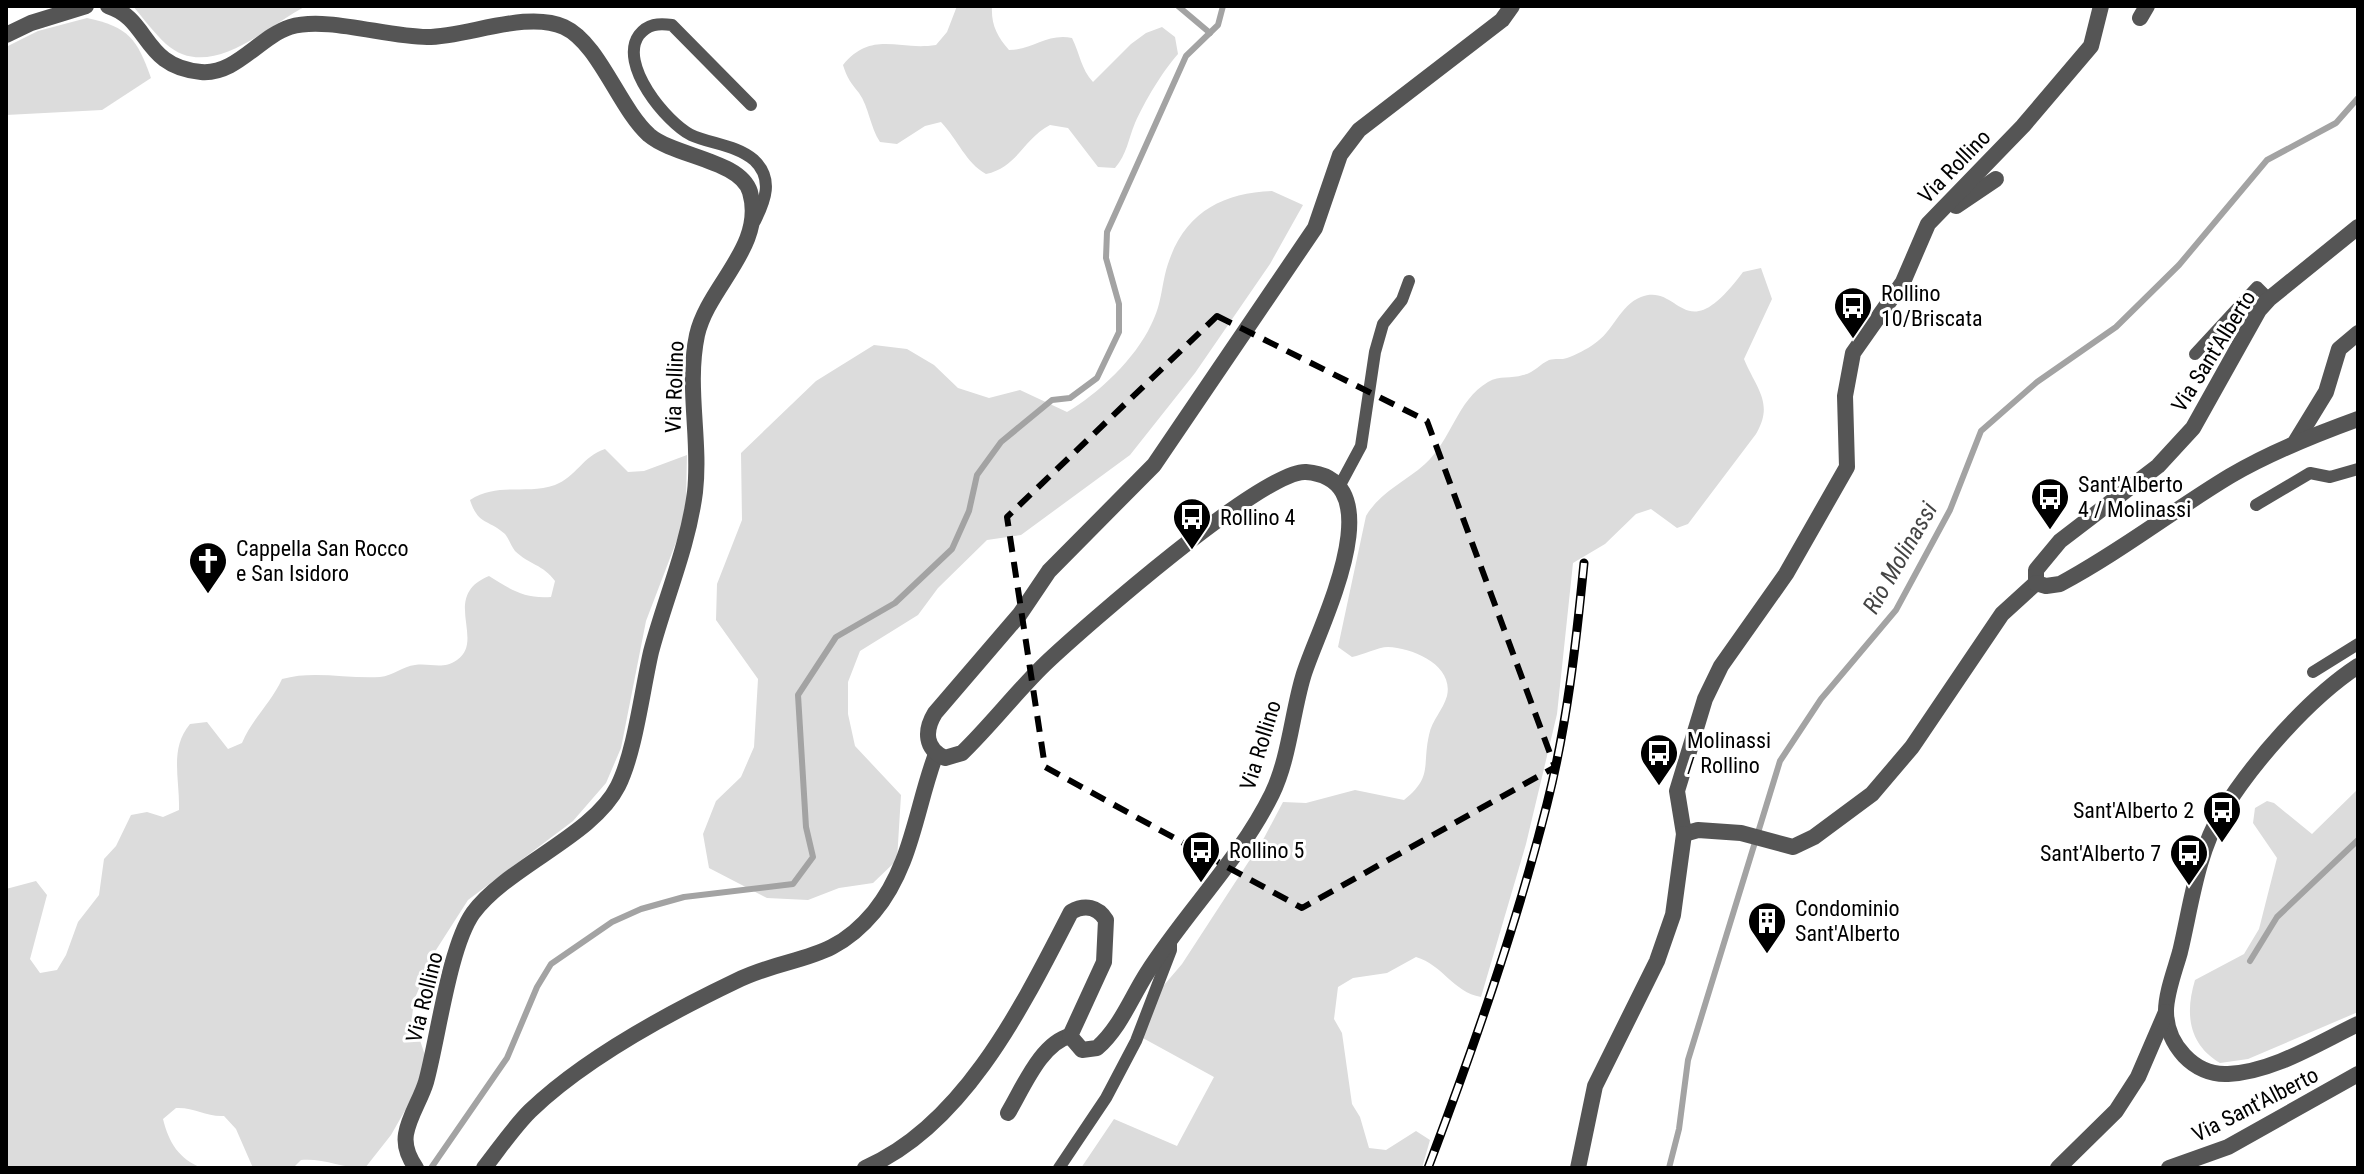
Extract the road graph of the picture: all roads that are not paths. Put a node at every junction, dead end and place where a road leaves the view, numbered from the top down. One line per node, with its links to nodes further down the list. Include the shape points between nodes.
1 (86, 6): 5 (street)
2 (108, 6): 8 (street, via 128,17 162,60 204,73 227,68 294,26 433,37 530,22 561,26 587,49 645,131 663,146 734,171 745,182)
3 (1512, 6): 24 (street, via 1502,20 1359,130 1340,155 1315,228 1154,465 1049,571 1020,614 935,713 928,739)
4 (2101, 6): 9 (street, Via Rollino, via 2091,46)
5 (6, 35)
6 (751, 105): 8 (lane, via 672,25 644,29 635,41 636,68 646,89 675,123 754,160 767,185)
7 (1996, 179): 9 (street)
8 (753, 224): 33 (street, Via Rollino, via 697,335 695,489 624,772 600,810 511,878 469,921 407,1131 406,1148)
9 (1928, 224): 25 (street, Via Rollino, via 1903,282 1853,353 1845,396 1847,467 1705,699 1677,791)
10 (2358, 227): 12 (street, Via Sant'Alberto)
11 (1409, 281): 18 (lane, via 1383,324 1361,446)
12 (2269, 299): 14 (lane, via 2257,287); 20 (street, Via Sant'Alberto, via 2193,428 2158,466 2060,541 2036,570)
13 (2358, 333): 16 (street, via 2339,349 2326,392)
14 (2195, 354)
15 (2358, 419): 16 (street)
16 (2296, 441): 20 (street, via 2230,476 2077,575 2053,585)
17 (2358, 469): 19 (lane, via 2330,477 2310,473)
18 (1339, 487): 24 (street, via 1303,472 1273,483 1107,605 962,753 945,758); 26 (street, Via Rollino, via 1349,509 1337,595 1304,674 1273,792)
19 (2256, 505)
20 (2036, 583): 25 (street, via 2002,614 1912,747 1872,794 1814,837 1793,847 1741,833)
21 (2358, 644): 23 (lane)
22 (2358, 666): 27 (street, via 2315,698 2223,810 2207,838)
23 (2313, 672)
24 (936, 754): 34 (street, via 909,850 887,894 857,930 824,954 734,981 621,1046 528,1112)
25 (1691, 832): 36 (street, Via Rollino, via 1657,961 1595,1086)
26 (1171, 938): 29 (street, Via Rollino, via 1106,1040 1082,1050); 35 (lane, via 1136,1041)
27 (2166, 1012): 28 (street, Via Sant'Alberto, via 2187,1060 2227,1074 2277,1062); 37 (street, via 2138,1077 2116,1111)
28 (2358, 1024)
29 (1070, 1036): 31 (street, via 1058,1039 1040,1060); 32 (street, via 1104,962 1106,920 1091,907 1071,912 1004,1034 935,1123)
30 (2358, 1074): 38 (street, Via Sant'Alberto, via 2228,1147)
31 (1008, 1113)
32 (872, 1167)
33 (416, 1168)
34 (484, 1168)
35 (1059, 1168)
36 (1578, 1168)
37 (2058, 1168)
38 (2169, 1168)

